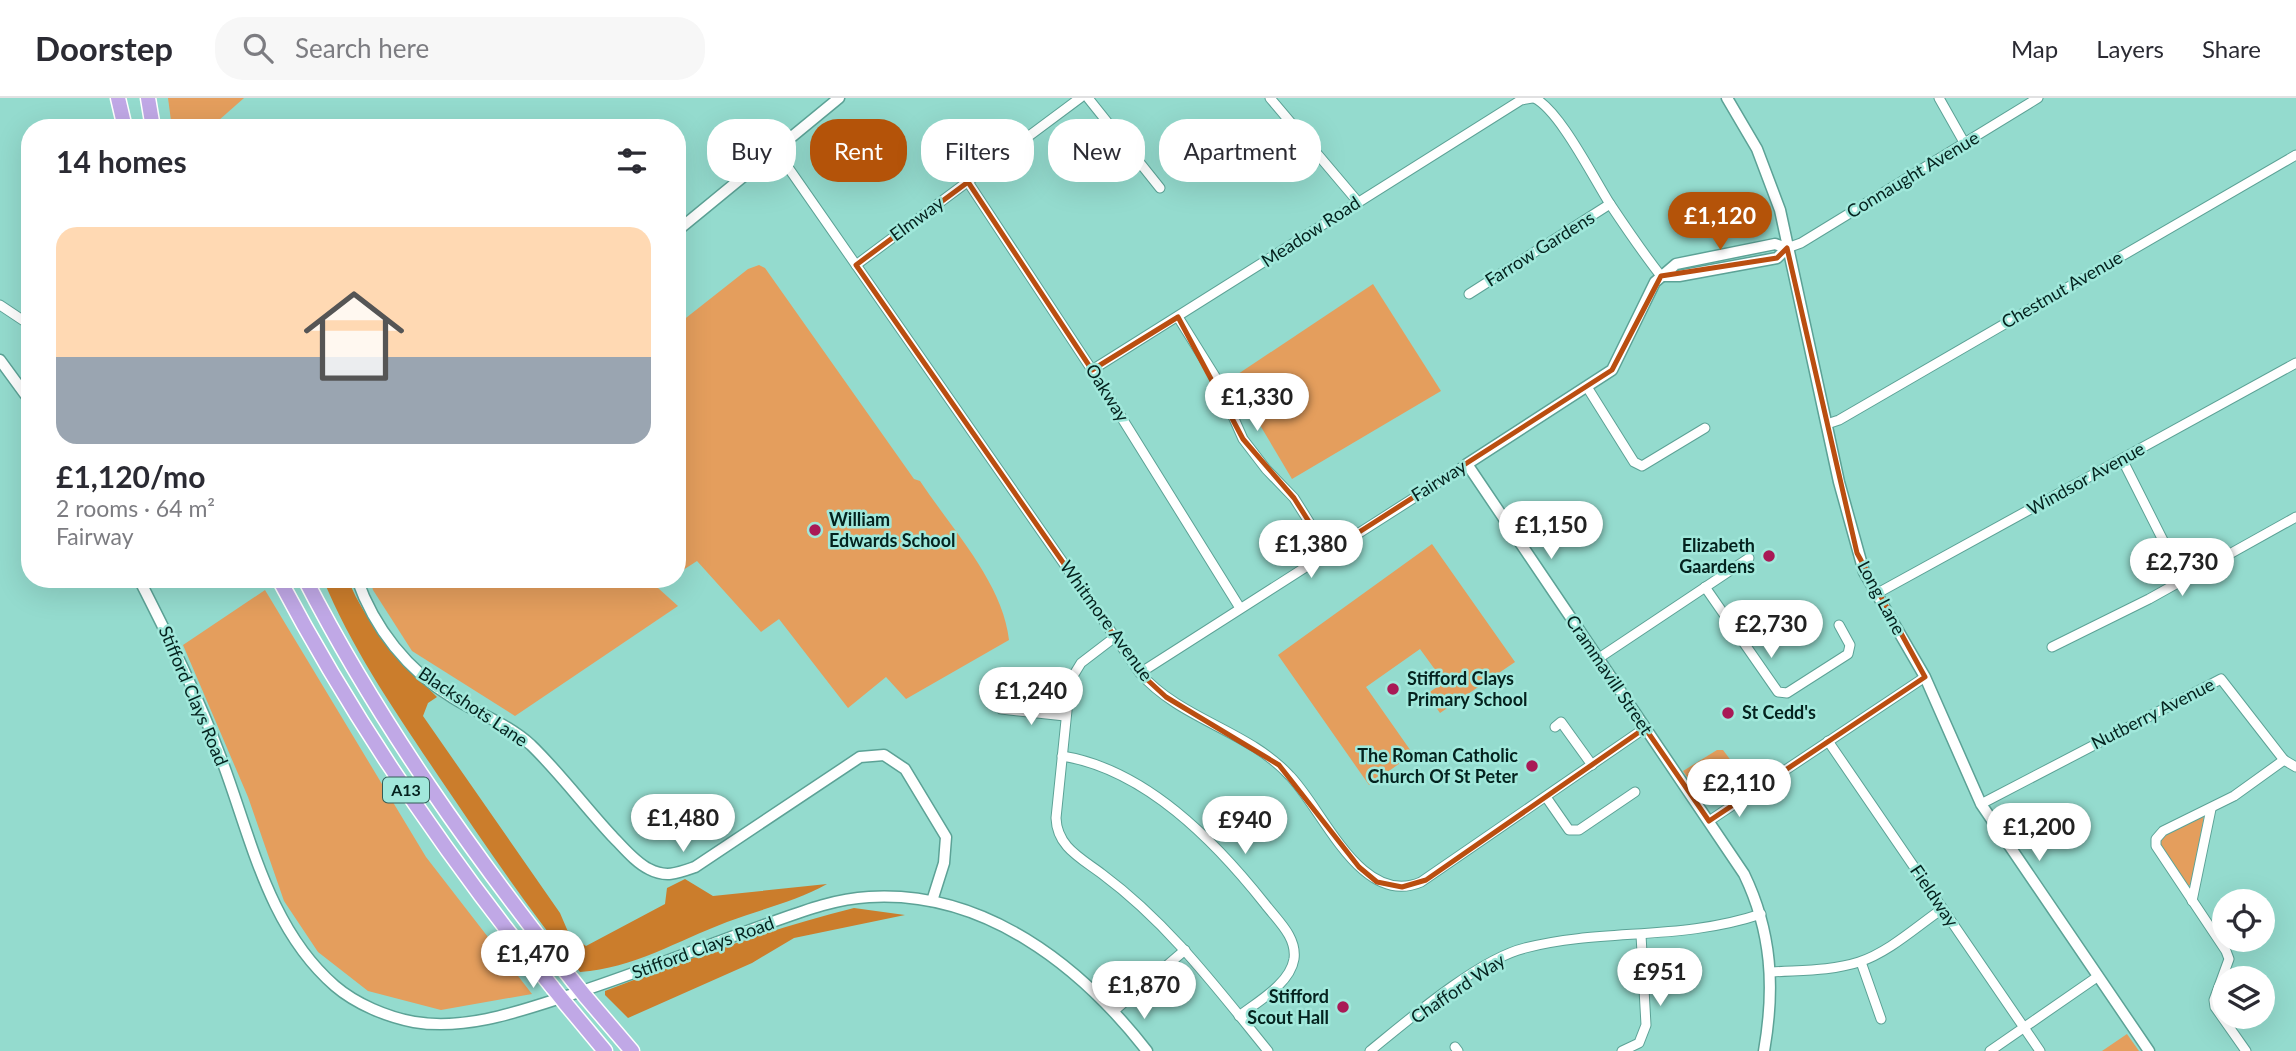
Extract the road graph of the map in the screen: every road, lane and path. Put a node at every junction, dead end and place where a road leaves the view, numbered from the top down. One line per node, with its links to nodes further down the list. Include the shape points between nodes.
1 (118, 98): 12 (highway)
2 (125, 98): 13 (highway)
3 (148, 98): 14 (highway)
4 (839, 98): 16 (street)
5 (1080, 98): 15 (street, Elmway)
6 (1088, 98): 22 (street)
7 (1270, 98): 23 (street)
8 (1533, 98): 23 (street, Meadow Road, via 1521,100); 24 (street, Meadow Road, via 1544,102)
9 (1727, 98): 26 (street, Long Lane, via 1773,187)
10 (1939, 98): 17 (street)
11 (2038, 98): 17 (street, Connaught Avenue)
12 (123, 119)
13 (128, 119)
14 (152, 119)
15 (1034, 132)
16 (796, 133)
17 (1965, 144): 26 (street, Connaught Avenue, via 1801,243)
18 (2296, 155): 38 (street, Chestnut Avenue)
19 (796, 179): 27 (street, Whitmore Avenue)
20 (737, 182): 25 (street)
21 (968, 182): 27 (street, Elmway); 35 (street, Oakway)
22 (1160, 188)
23 (1358, 202): 31 (street, Meadow Road)
24 (1610, 204): 28 (street, Meadow Road); 29 (street, Farrow Gardens)
25 (686, 224)
26 (1787, 247): 28 (street, via 1777,258); 38 (street, Long Lane)
27 (856, 265): 57 (street, Whitmore Avenue)
28 (1661, 276): 36 (street, Fairway, via 1620,359)
29 (1469, 294)
30 (0, 305): 32 (street)
31 (1178, 317): 35 (street, Meadow Road); 45 (street, via 1216,379 1243,439 1294,498)
32 (21, 319)
33 (0, 360): 37 (street)
34 (2296, 363): 40 (street, Windsor Avenue)
35 (1092, 370): 54 (street, Oakway)
36 (1587, 387): 39 (street, via 1634,462 1642,466); 41 (street, Fairway)
37 (21, 389)
38 (1828, 424): 53 (street, Long Lane, via 1857,553)
39 (1705, 428)
40 (2122, 459): 47 (street); 53 (street, Windsor Avenue)
41 (1466, 464): 45 (street, Fairway); 60 (street, Crammavill Street)
42 (2279, 513): 44 (street)
43 (2296, 517): 44 (street)
44 (2284, 524): 47 (street)
45 (1328, 552): 54 (street, Fairway)
46 (1749, 558): 48 (street)
47 (2183, 580): 58 (street)
48 (1705, 587): 55 (street, via 1778,692 1787,693 1848,654 1850,645); 60 (street)
49 (143, 588): 77 (street, Stifford Clays Road, via 196,694 283,922 336,987 369,1008 414,1022 456,1023 504,1016 821,905 866,897)
50 (284, 588): 90 (highway, A13, bridge, via 381,753 494,914)
51 (310, 588): 91 (highway, A13, bridge, via 360,678 459,832)
52 (360, 588): 77 (street, Blackshots Lane, via 395,648 421,675 530,745 647,868 674,875 695,867 860,757 884,755 905,769 946,837 944,863)
53 (1876, 594): 62 (street, Long Lane)
54 (1240, 608): 61 (street, Fairway)
55 (1839, 625)
56 (2057, 629): 58 (street)
57 (1115, 637): 61 (street, Whitmore Avenue); 64 (street, via 1074,671)
58 (2063, 641): 59 (street)
59 (2052, 647)
60 (1599, 658): 66 (street, Crammavill Street)
61 (1140, 673): 73 (street, Whitmore Avenue, via 1172,701 1279,765 1362,871 1386,886 1421,882)
62 (1925, 677): 67 (street); 74 (street, Long Lane)
63 (1001, 709): 64 (street)
64 (1065, 716): 68 (street)
65 (1555, 727): 70 (street, via 1561,722)
66 (1645, 728): 70 (street, Whitmore Avenue); 76 (street, Crammavill Street)
67 (1828, 741): 76 (street); 79 (street, Fieldway)
68 (1062, 756): 82 (street, via 1056,818 1062,841 1146,910); 87 (street, via 1099,764 1195,825 1287,933 1294,948 1290,972)
69 (2284, 760): 71 (street, Nutberry Avenue); 74 (street, Nutberry Avenue, via 2221,679); 75 (street)
70 (1592, 765): 73 (street, Whitmore Avenue)
71 (2296, 767)
72 (1635, 792): 73 (street, via 1579,830 1569,830)
73 (1546, 797)
74 (1981, 804): 85 (street, Long Lane)
75 (2211, 809): 78 (street); 78 (street, via 2163,831 2156,839)
76 (1709, 821): 80 (street, Crammavill Street, via 1744,874)
77 (932, 901): 86 (street, Stifford Clays Road, via 963,908 1007,927 1064,963)
78 (2192, 901): 100 (street, via 2229,959 2215,1007)
79 (1942, 909): 83 (street); 89 (street, Fieldway)
80 (1761, 914): 81 (street, Chafford Way, via 1705,930); 84 (street, Crammavill Street)
81 (1641, 935): 94 (street, Chafford Way, via 1540,946 1505,955); 95 (street, via 1646,1025 1639,1043)
82 (1185, 950): 86 (street); 87 (street)
83 (1861, 962): 84 (street); 88 (street)
84 (1772, 972): 96 (street, Crammavill Street)
85 (2098, 977): 89 (street); 99 (street, Long Lane)
86 (1115, 1010): 92 (street, Stifford Clays Road)
87 (1239, 1016): 93 (street)
88 (1881, 1019)
89 (2024, 1027): 97 (street); 98 (street, Fieldway)
90 (605, 1051)
91 (632, 1051)
92 (1147, 1051)
93 (1268, 1051)
94 (1370, 1051)
95 (1622, 1051)
96 (1764, 1051)
97 (1990, 1051)
98 (2040, 1051)
99 (2149, 1051)
100 (2246, 1051)

